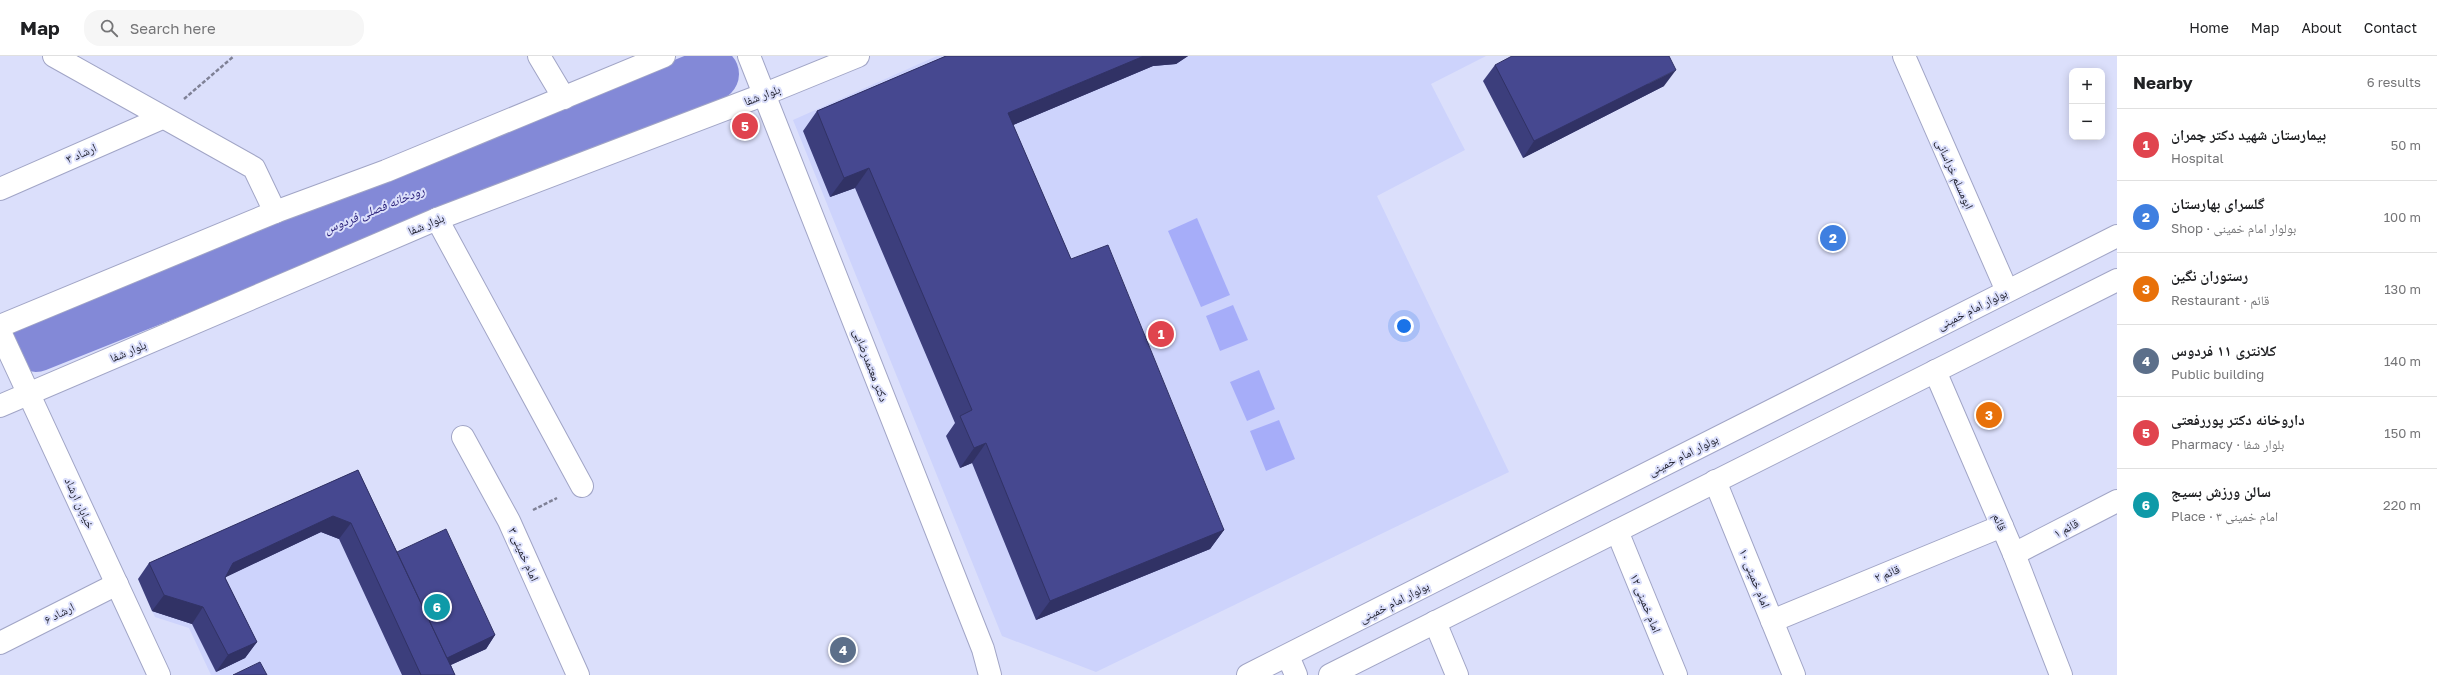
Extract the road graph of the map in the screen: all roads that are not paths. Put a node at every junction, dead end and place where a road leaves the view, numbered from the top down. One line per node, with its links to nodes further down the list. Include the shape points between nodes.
1 (54, 56): 9 (street)
2 (539, 56): 8 (street)
3 (664, 56): 8 (street)
4 (748, 56): 7 (street, دکتر معتمد‌رضایی)
5 (858, 56): 7 (street, بلوار شفا)
6 (1904, 56): 15 (street, ابومسلم خراسانی)
7 (765, 94): 12 (street, بلوار شفا); 32 (street, دکتر معتمد‌رضایی)
8 (564, 98): 11 (street, via 386,171)
9 (162, 118): 10 (street, ارشاد ۳); 11 (street, via 254,168)
10 (0, 189)
11 (275, 212): 16 (street)
12 (437, 219): 19 (street, بلوار شفا); 23 (street)
13 (2117, 236): 15 (street, بولوار امام خمینی)
14 (2117, 280): 18 (street)
15 (2006, 291): 33 (street, بولوار امام خمینی)
16 (0, 326)
17 (0, 332): 19 (street, خیابان ارشاد)
18 (1935, 371): 22 (street); 25 (street, قائم)
19 (29, 393): 20 (street, بلوار شفا); 28 (street, خیابان ارشاد)
20 (0, 406)
21 (463, 437): 35 (street, امام خمینی ۳, via 509,522)
22 (1716, 481): 26 (street); 29 (street, امام خمینی ۱۰)
23 (582, 486)
24 (2117, 501): 27 (street, قائم ۱)
25 (2002, 526): 27 (street, قائم); 29 (street, قائم ۲)
26 (1617, 532): 30 (street); 42 (street, امام خمینی ۱۲)
27 (2014, 554): 44 (street, قائم)
28 (117, 584): 31 (street, ارشاد ۶); 34 (street, خیابان ارشاد)
29 (1772, 621): 43 (street, امام خمینی ۱۰)
30 (1435, 622): 40 (street); 41 (street)
31 (0, 643)
32 (983, 649): 36 (street); 37 (street, دکتر معتمد‌رضایی); 38 (street)
33 (1292, 665): 39 (street, بولوار امام خمینی)
34 (159, 675)
35 (578, 675)
36 (984, 675)
37 (990, 675)
38 (1000, 675)
39 (1248, 675)
40 (1330, 675)
41 (1457, 675)
42 (1676, 675)
43 (1794, 675)
44 (2061, 675)

